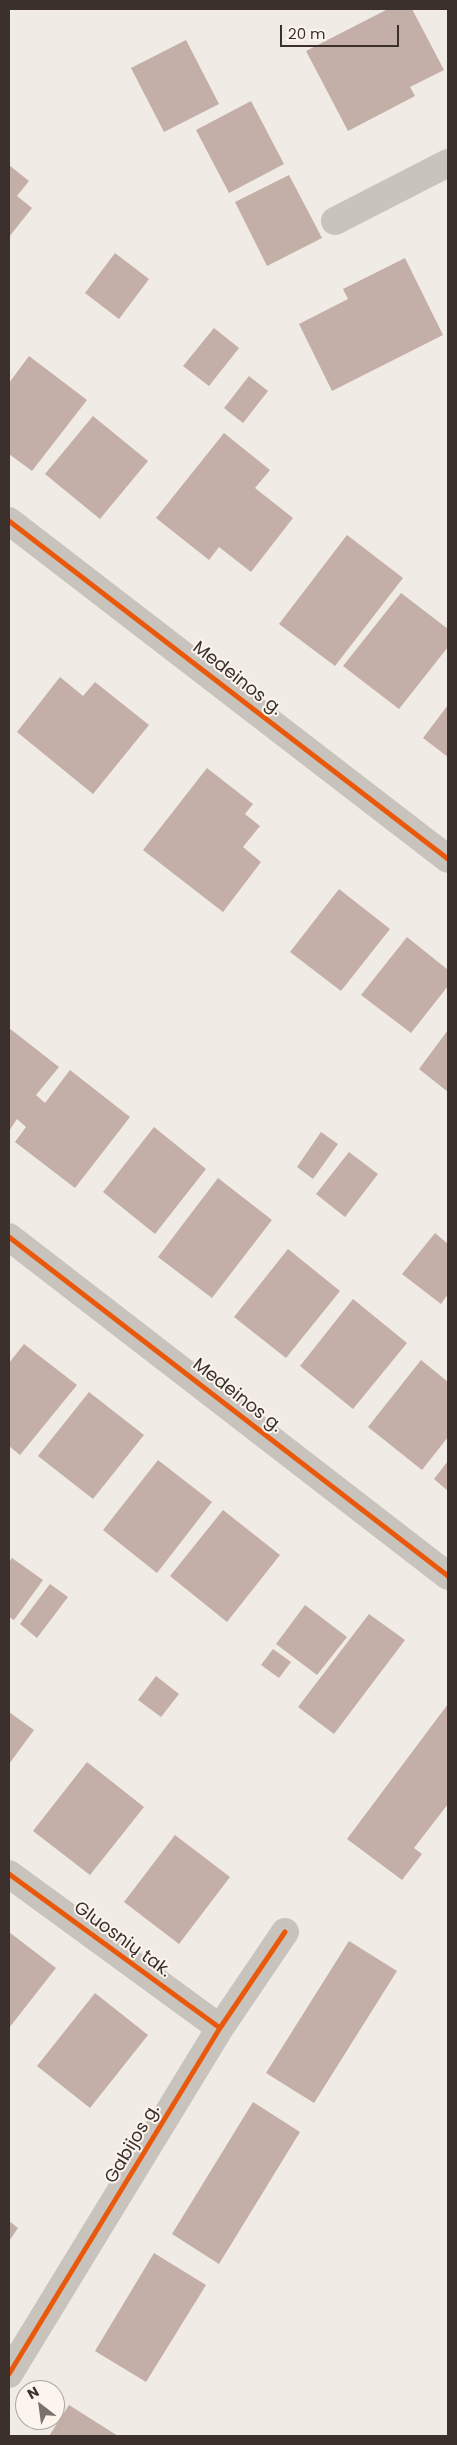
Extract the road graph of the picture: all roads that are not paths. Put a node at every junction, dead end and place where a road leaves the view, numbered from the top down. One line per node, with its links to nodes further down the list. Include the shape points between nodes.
1 (448, 163): 2 (street)
2 (335, 221)
3 (9, 521): 4 (street, Medeinos g.)
4 (448, 859)
5 (9, 1237): 6 (street, Medeinos g.)
6 (448, 1576)
7 (9, 1874): 9 (street, Gluosnių tak.)
8 (285, 1932): 9 (street, Gabijos g.)
9 (220, 2028): 10 (street, Gabijos g.)
10 (9, 2374)

